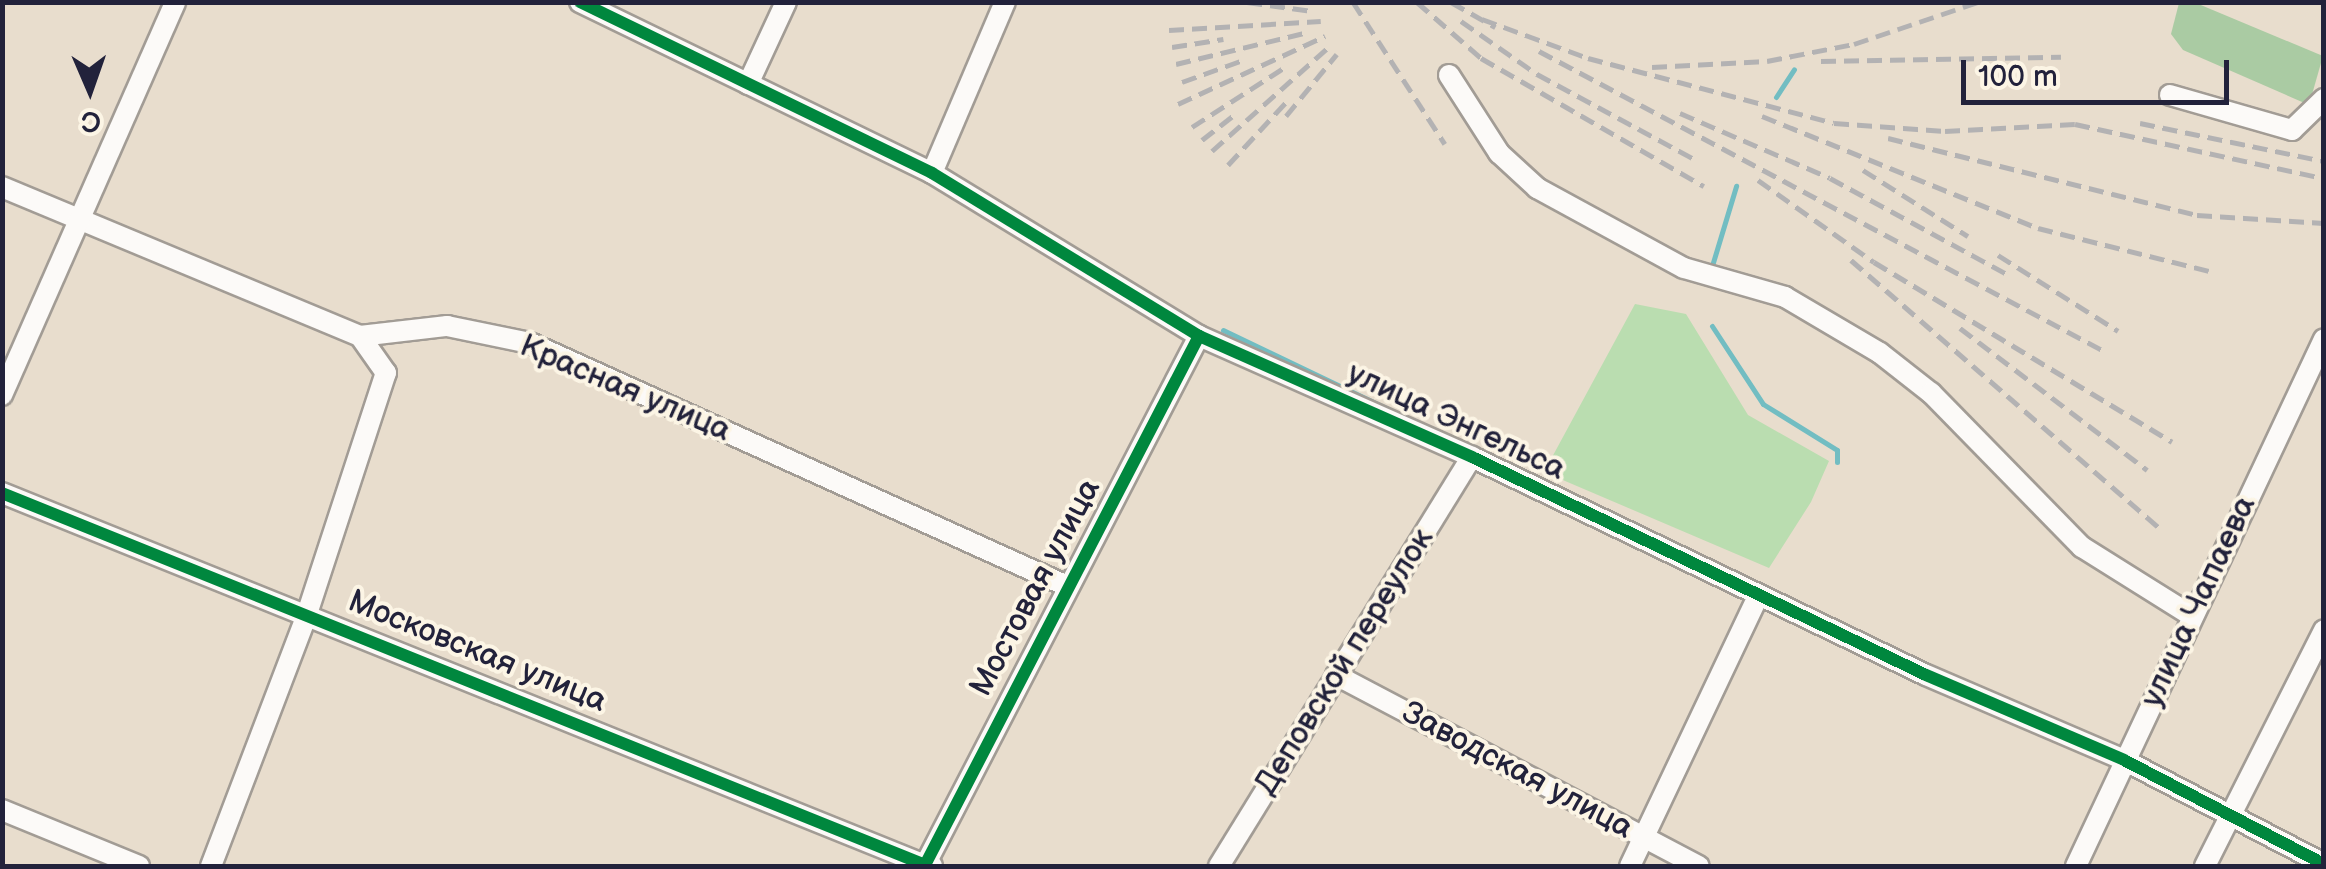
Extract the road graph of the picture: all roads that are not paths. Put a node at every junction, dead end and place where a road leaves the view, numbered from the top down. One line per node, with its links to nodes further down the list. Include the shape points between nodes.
1 (176, 2): 11 (street)
2 (580, 2): 6 (street, улица Энгельса)
3 (786, 2): 6 (street)
4 (1004, 2): 9 (street)
5 (1449, 75): 21 (street, via 1521,177 1684,268 1786,297 1880,352 1931,392 2082,546)
6 (748, 84): 9 (street, улица Энгельса)
7 (2170, 94): 8 (street, via 2292,130)
8 (2324, 99)
9 (932, 173): 13 (street, улица Энгельса)
10 (2, 187): 11 (street, Красная улица)
11 (80, 219): 12 (street, Красная улица); 15 (street)
12 (360, 336): 18 (street, Красная улица, via 447,326 530,343); 20 (street, via 386,373)
13 (1200, 336): 16 (street, улица Энгельса); 18 (street, Мостовая улица)
14 (2324, 339): 21 (street, улица Чапаева)
15 (2, 396)
16 (1472, 457): 19 (street, улица Энгельса); 23 (street, Деповской переулок)
17 (2, 493): 20 (street, Московская улица)
18 (1068, 586): 31 (street, Мостовая улица)
19 (1758, 596): 24 (street, улица Энгельса); 27 (street)
20 (307, 614): 30 (street); 31 (street, Московская улица)
21 (2192, 616): 24 (street, улица Чапаева)
22 (2324, 630): 26 (street)
23 (1336, 675): 27 (street, Заводская улица); 32 (street, Деповской переулок)
24 (2124, 760): 26 (street, улица Энгельса); 35 (street, улица Чапаева)
25 (2, 810): 29 (street)
26 (2229, 815): 28 (street, улица Энгельса); 36 (street)
27 (1643, 838): 33 (street); 34 (street, Заводская улица)
28 (2324, 864)
29 (140, 866)
30 (211, 866)
31 (926, 866)
32 (1219, 866)
33 (1630, 866)
34 (1699, 866)
35 (2076, 866)
36 (2205, 866)

